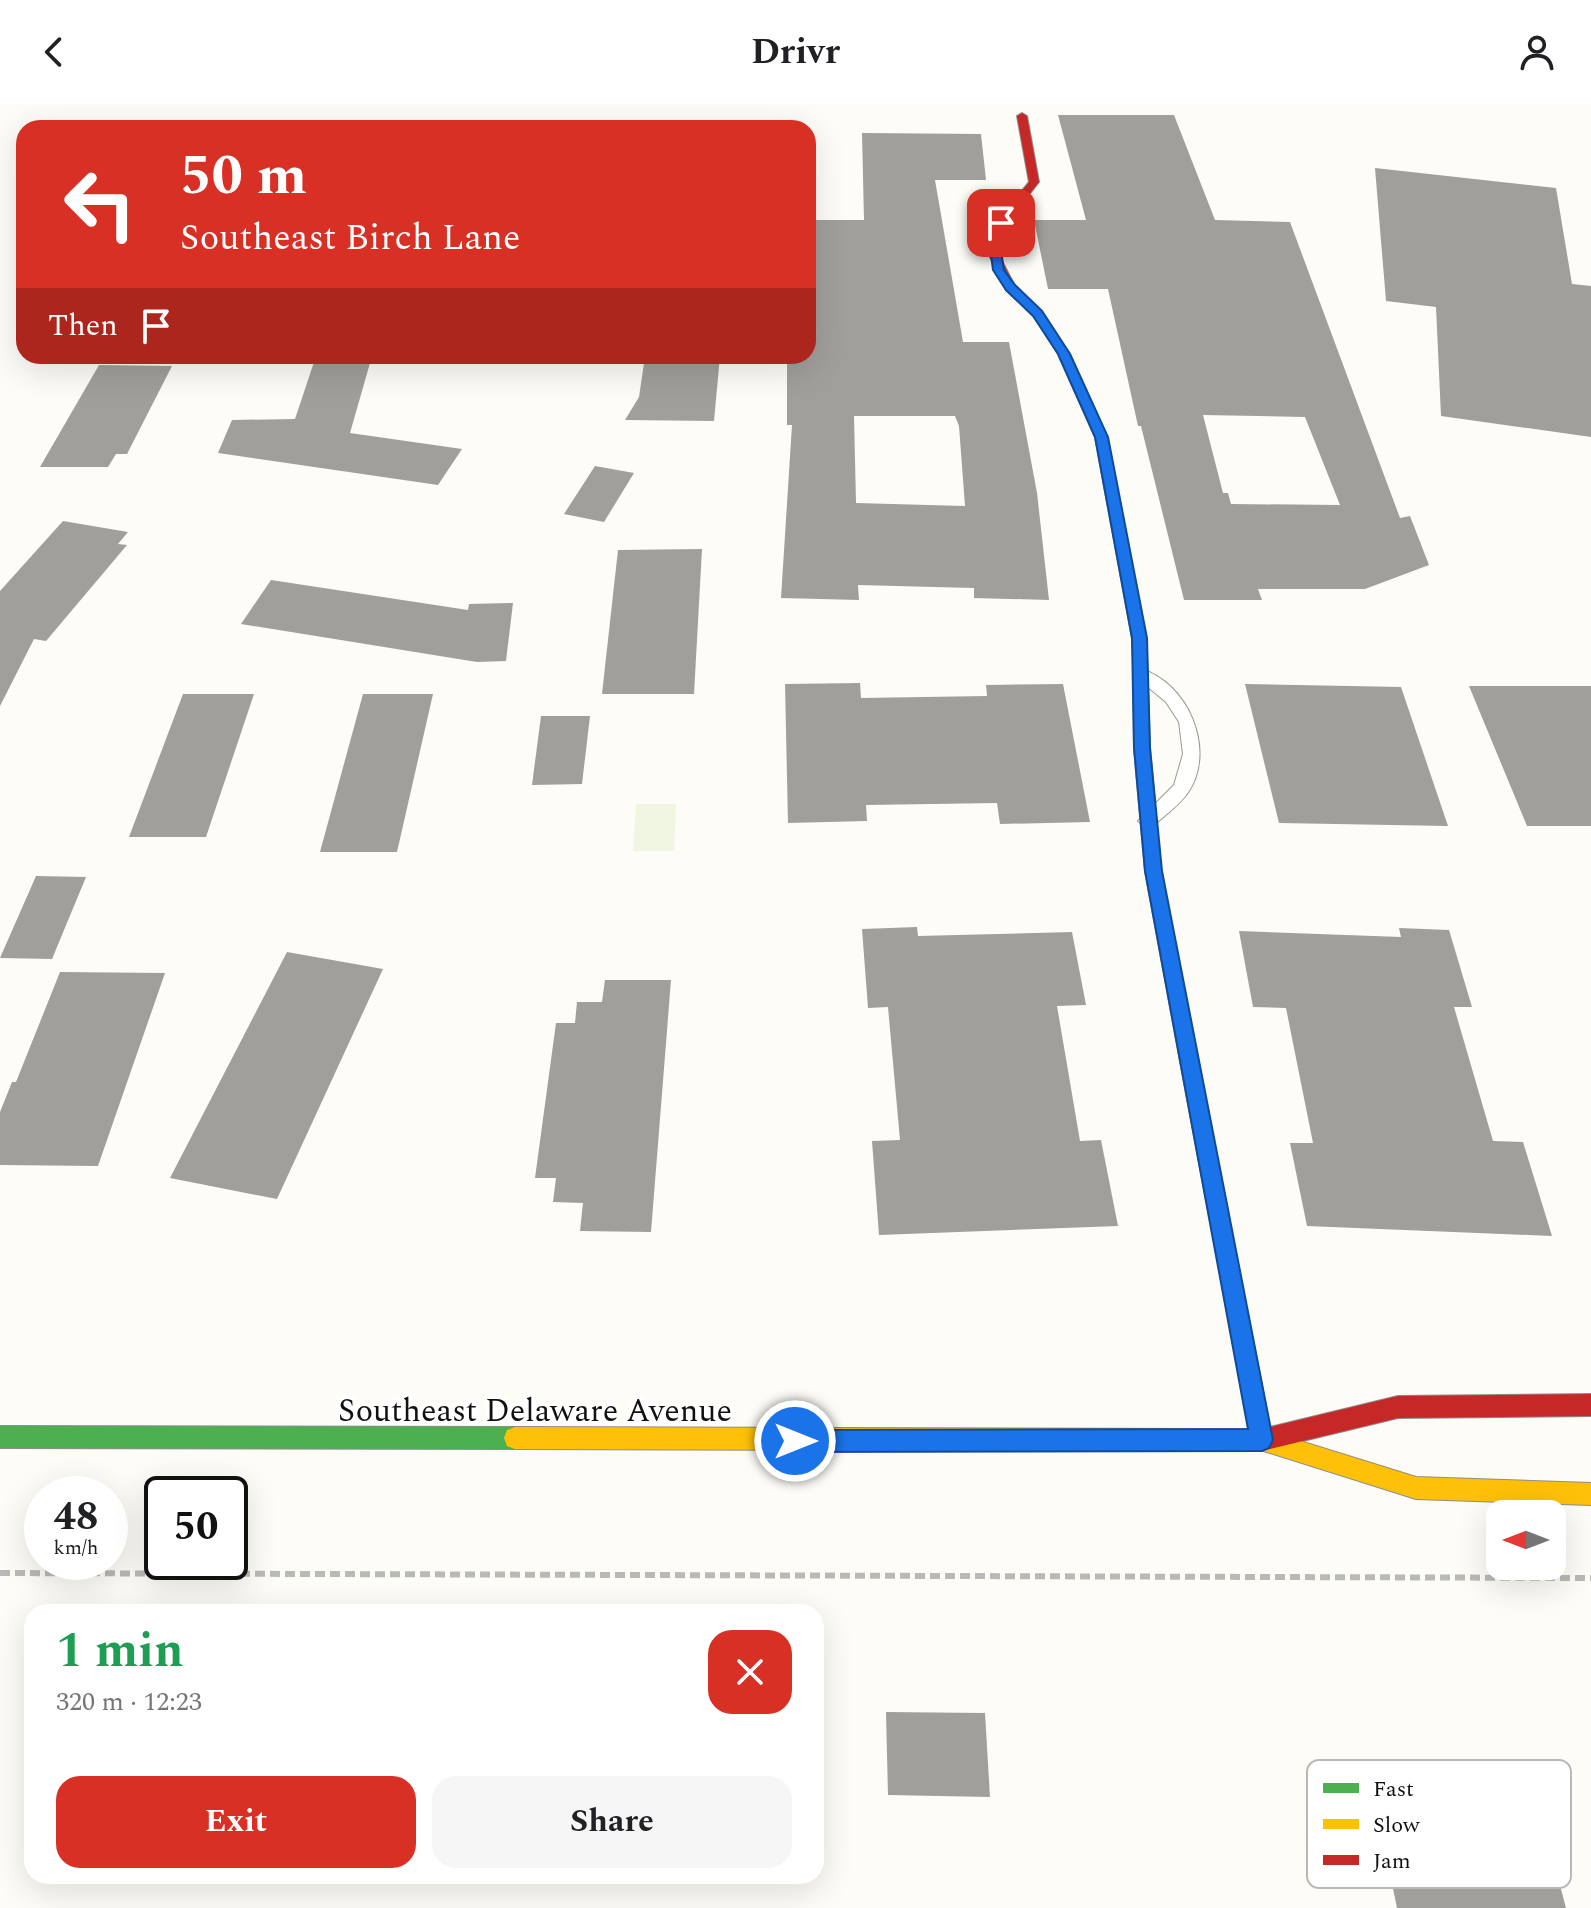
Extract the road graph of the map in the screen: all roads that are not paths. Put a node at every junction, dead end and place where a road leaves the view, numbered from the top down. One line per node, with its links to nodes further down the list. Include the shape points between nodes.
1 (1022, 116): 2 (street, via 1034,182 1001,223 994,255 1010,288 1038,314 1064,354 1101,437 1130,580)
2 (1141, 675): 3 (street); 3 (lane, via 1172,698 1187,722 1192,754 1182,788)
3 (1147, 821): 6 (street)
4 (1591, 1405): 6 (street, Southeast Delaware Avenue, via 1398,1407)
5 (0, 1437): 6 (street, Southeast Delaware Avenue)
6 (1262, 1440): 7 (street, Southeast Delaware Avenue, via 1416,1488)
7 (1591, 1494)

